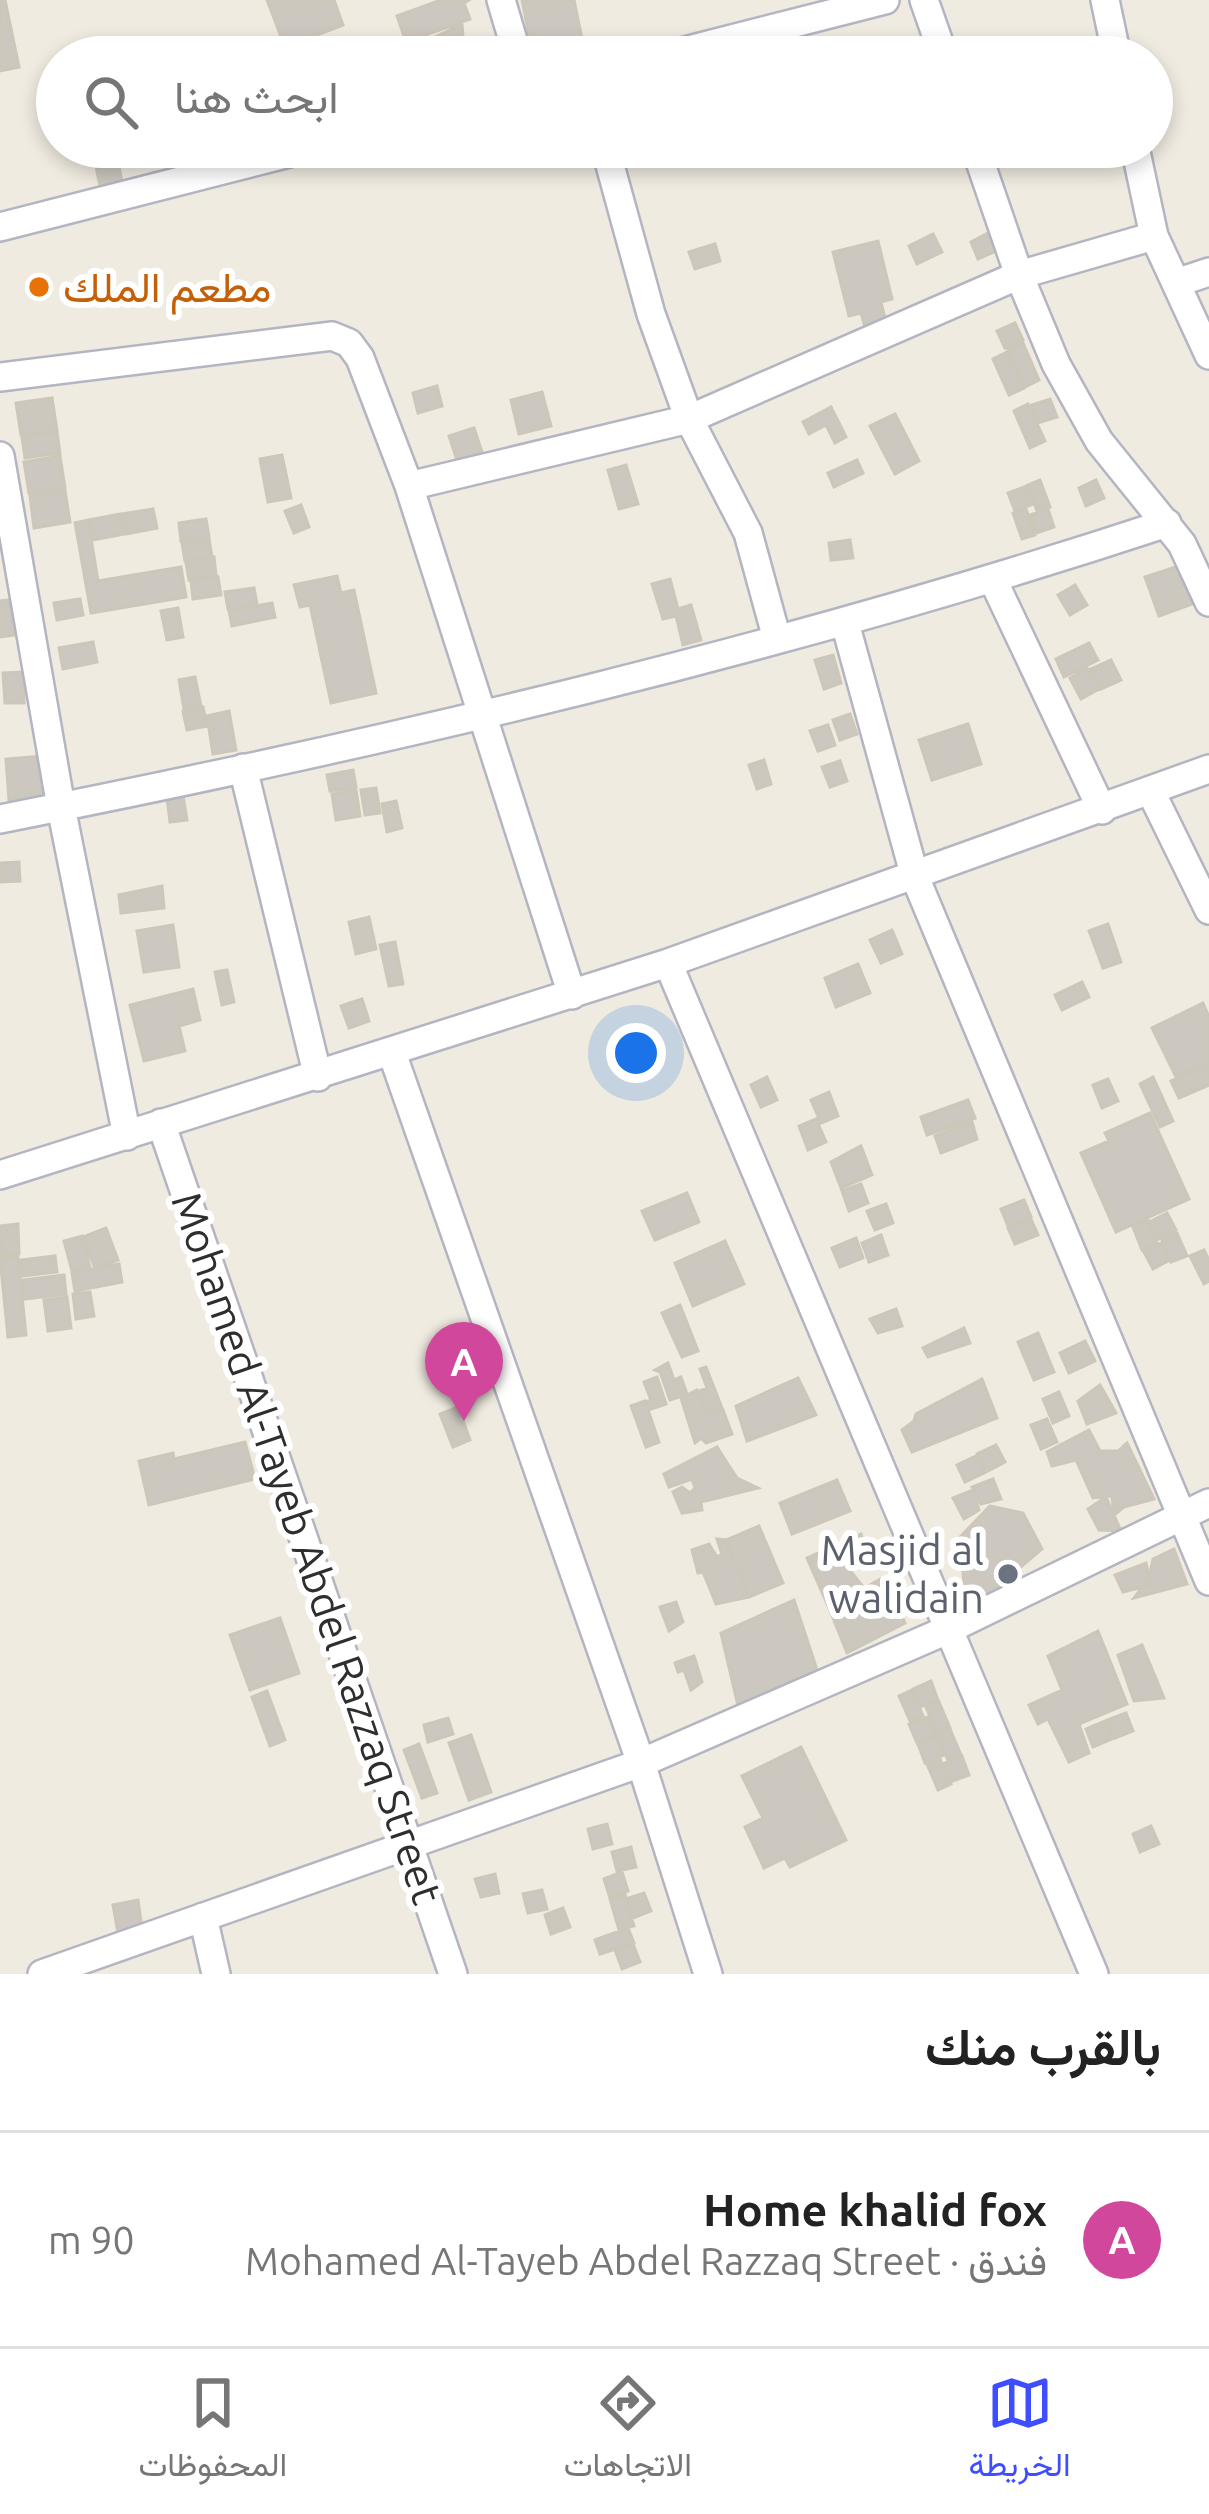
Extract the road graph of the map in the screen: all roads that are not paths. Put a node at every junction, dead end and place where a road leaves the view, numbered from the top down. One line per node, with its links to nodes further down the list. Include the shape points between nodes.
1 (501, 0): 5 (street)
2 (881, 0): 6 (street)
3 (924, 0): 7 (street)
4 (1105, 0): 8 (street)
5 (512, 36)
6 (742, 36)
7 (937, 36)
8 (1113, 36)
9 (230, 168): 13 (street)
10 (610, 168): 20 (street)
11 (982, 168): 16 (street)
12 (1139, 168): 14 (street)
13 (0, 226)
14 (1154, 236): 16 (street); 17 (street)
15 (1209, 272): 17 (street)
16 (1018, 275): 20 (street); 23 (street, via 1077,406)
17 (1176, 283): 18 (street)
18 (1209, 355)
19 (0, 377): 22 (street, via 332,336 359,358)
20 (689, 419): 22 (street); 27 (street, via 748,533)
21 (0, 456): 32 (street)
22 (409, 486): 28 (street)
23 (1167, 523): 24 (street); 25 (street)
24 (993, 580): 26 (street); 33 (street)
25 (1209, 602)
26 (845, 623): 27 (street); 35 (street)
27 (777, 639): 28 (street)
28 (484, 716): 29 (street); 38 (street)
29 (243, 768): 32 (street); 40 (street)
30 (1209, 769): 31 (street)
31 (1151, 792): 33 (street); 36 (street)
32 (61, 807): 34 (street); 42 (street)
33 (1102, 810): 35 (street)
34 (0, 819)
35 (915, 877): 37 (street); 45 (street)
36 (1209, 910)
37 (668, 963): 38 (street); 47 (street)
38 (572, 995): 39 (street)
39 (392, 1053): 40 (street); 48 (street)
40 (318, 1077): 41 (street)
41 (161, 1123): 42 (street); 49 (street, Mohamed Al-Tayeb Abdel Razzaq Street)
42 (127, 1136): 43 (street)
43 (0, 1175)
44 (1209, 1503): 45 (street)
45 (1180, 1517): 46 (street); 47 (street)
46 (1209, 1581)
47 (947, 1630): 48 (street); 55 (street)
48 (641, 1763): 49 (street); 54 (street)
49 (408, 1843): 50 (street); 53 (street, Mohamed Al-Tayeb Abdel Razzaq Street)
50 (203, 1917): 51 (street); 52 (street)
51 (42, 1974)
52 (216, 1974)
53 (452, 1974)
54 (708, 1974)
55 (1094, 1974)

